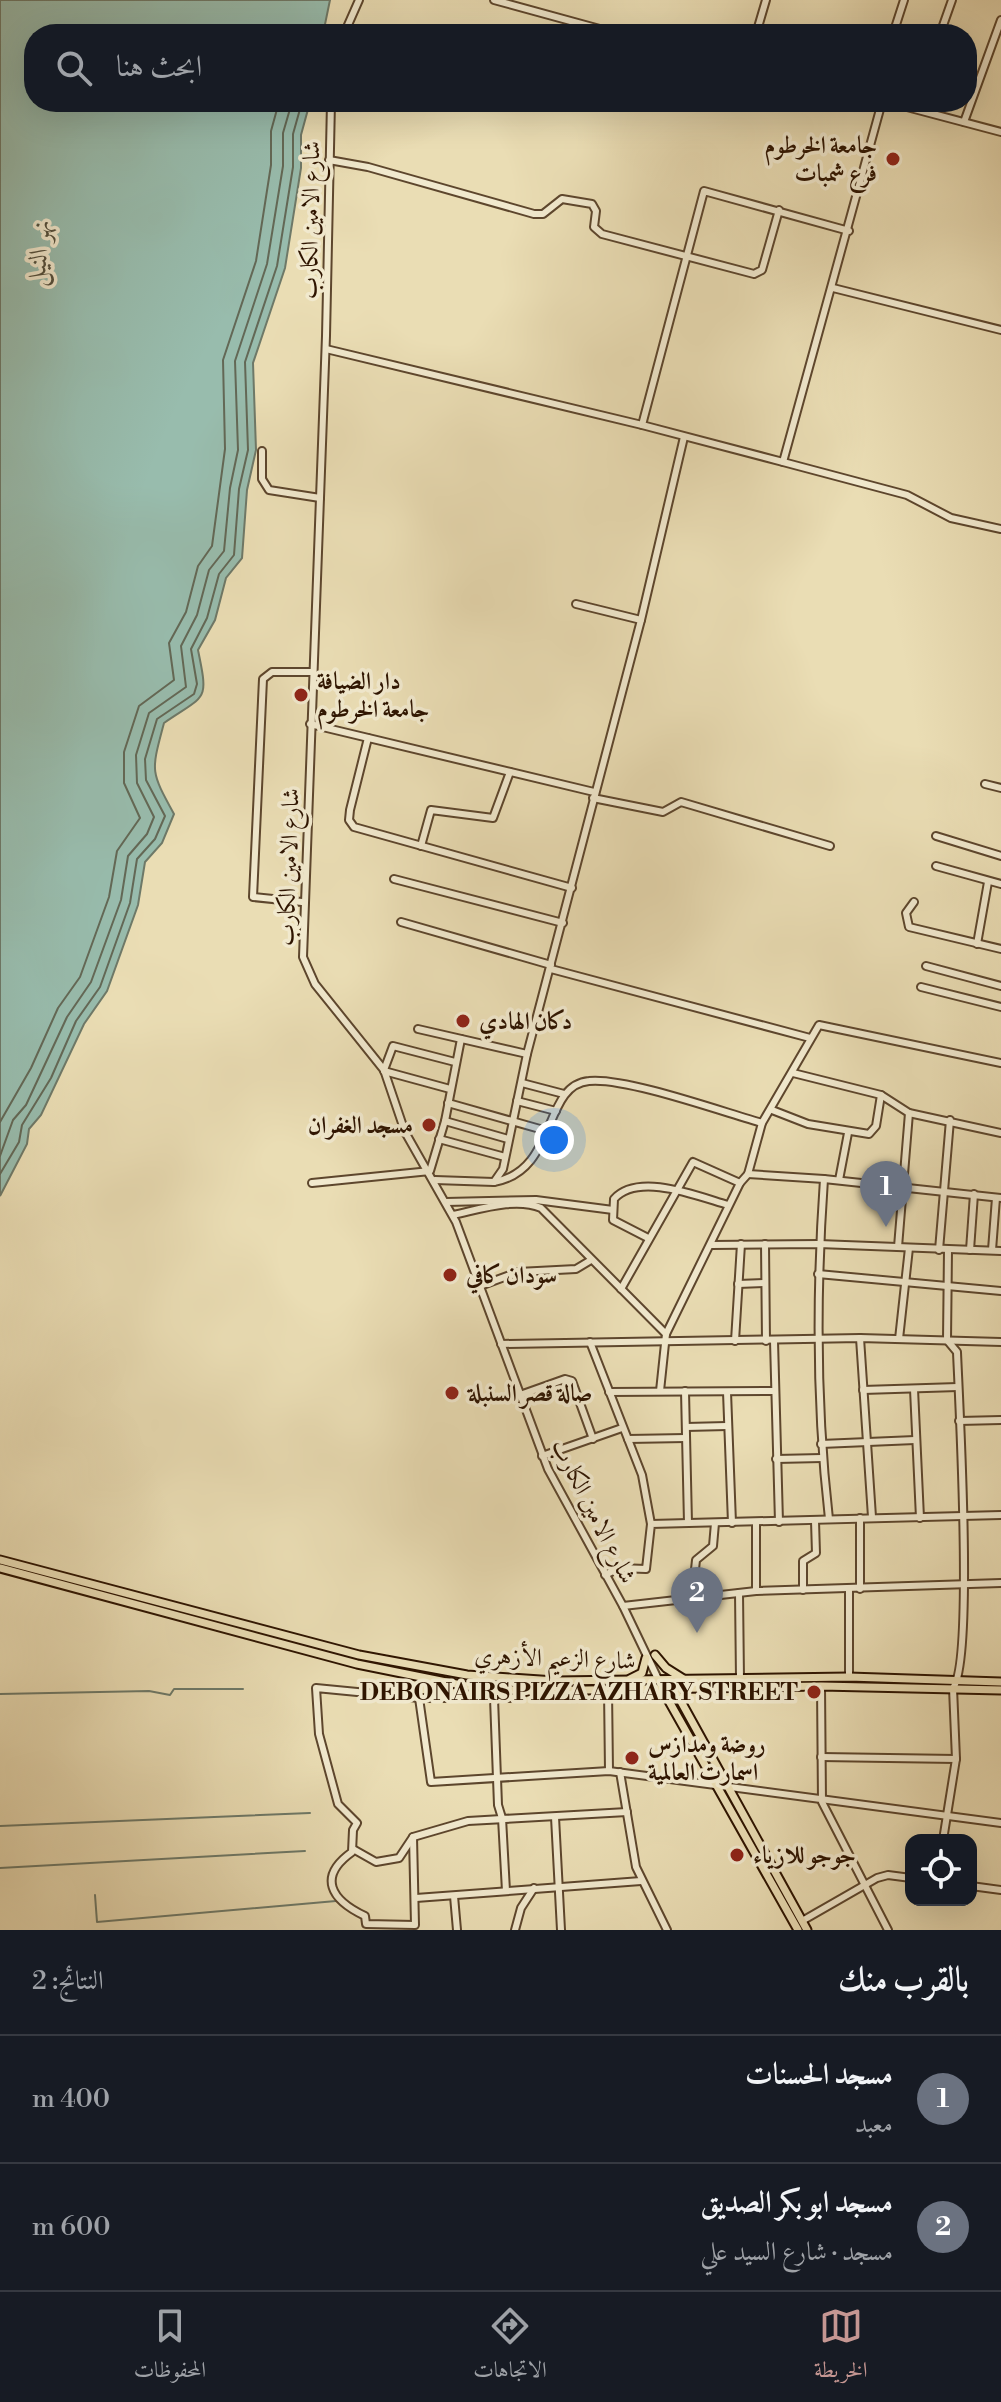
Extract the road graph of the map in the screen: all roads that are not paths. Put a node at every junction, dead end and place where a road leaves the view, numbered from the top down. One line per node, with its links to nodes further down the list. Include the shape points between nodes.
1 (359, 0): 7 (street)
2 (494, 0): 8 (street)
3 (766, 0): 9 (street)
4 (904, 0): 10 (street)
5 (952, 0): 11 (street)
6 (1001, 20): 12 (street)
7 (348, 24)
8 (582, 24)
9 (759, 24)
10 (896, 24)
11 (944, 24)
12 (977, 86)
13 (331, 112): 19 (street, شارع الامين الكارب)
14 (882, 112): 21 (street)
15 (934, 112): 17 (street)
16 (968, 112): 17 (street)
17 (964, 122): 18 (street)
18 (1001, 132)
19 (329, 160): 22 (street, via 534,214 543,214 562,199 592,204 597,231); 25 (street, شارع الامين الكارب)
20 (779, 210): 21 (street); 22 (street, via 760,273); 22 (street, via 704,191)
21 (849, 231): 23 (street)
22 (686, 257): 26 (street)
23 (833, 288): 24 (street); 29 (street)
24 (1001, 330)
25 (326, 349): 26 (street); 30 (street, شارع الامين الكارب)
26 (642, 425): 27 (street)
27 (684, 437): 29 (street); 33 (street)
28 (262, 451): 30 (street, via 262,479 269,490)
29 (783, 462): 31 (street, via 907,495 951,518)
30 (320, 498): 34 (street, شارع الامين الكارب)
31 (1001, 529)
32 (576, 604): 33 (street)
33 (641, 620): 40 (street)
34 (313, 672): 35 (street, شارع الامين الكارب); 50 (street, via 272,672 263,679 253,847 253,897)
35 (310, 724): 36 (street); 50 (street, شارع الامين الكارب)
36 (368, 738): 37 (street); 42 (street, via 350,824)
37 (510, 772): 40 (street); 42 (street, via 493,818 431,810)
38 (985, 784): 39 (street)
39 (1001, 788)
40 (594, 795): 43 (street, via 663,812 681,802); 49 (street)
41 (936, 836): 44 (street)
42 (421, 846): 49 (street)
43 (830, 846)
44 (1001, 856)
45 (936, 866): 47 (street)
46 (394, 879): 53 (street)
47 (988, 882): 48 (street); 54 (street)
48 (1001, 884)
49 (572, 888): 53 (street)
50 (302, 902): 67 (street, شارع الامين الكارب, via 301,944 307,970)
51 (914, 902): 54 (street, via 906,913 909,927)
52 (401, 922): 57 (street)
53 (563, 923): 57 (street)
54 (977, 944): 55 (street)
55 (1001, 949)
56 (926, 966): 58 (street)
57 (551, 967): 62 (street); 64 (street)
58 (1001, 986)
59 (921, 987): 60 (street)
60 (1001, 1007)
61 (418, 1029): 63 (street)
62 (810, 1038): 66 (street, via 819,1025); 68 (street)
63 (461, 1039): 64 (street); 65 (street)
64 (527, 1054): 69 (street)
65 (455, 1062): 67 (street, via 393,1046); 70 (street)
66 (1001, 1063)
67 (384, 1070): 70 (street); 88 (street, شارع الامين الكارب, via 405,1132)
68 (793, 1073): 72 (street); 75 (street)
69 (522, 1083): 71 (street); 73 (street)
70 (450, 1089): 74 (street)
71 (564, 1094): 76 (street); 81 (street, via 591,1080)
72 (881, 1095): 77 (street); 83 (street, via 874,1131)
73 (517, 1101): 76 (street); 80 (street)
74 (448, 1103): 79 (street); 80 (street)
75 (772, 1110): 81 (street); 83 (street)
76 (556, 1111): 82 (street)
77 (909, 1113): 78 (street); 96 (street)
78 (950, 1120): 84 (street); 97 (street)
79 (445, 1121): 85 (street); 86 (street)
80 (511, 1121): 82 (street); 86 (street)
81 (762, 1123): 89 (street)
82 (547, 1131): 93 (street, via 534,1158 507,1180)
83 (848, 1133): 92 (street)
84 (1001, 1133)
85 (439, 1139): 87 (street); 88 (street)
86 (508, 1139): 87 (street)
87 (505, 1157): 93 (street)
88 (430, 1171): 91 (street, شارع الامين الكارب); 94 (street)
89 (748, 1174): 90 (street); 95 (street)
90 (824, 1179): 92 (street); 108 (street)
91 (435, 1180): 93 (street); 101 (street, شارع الامين الكارب)
92 (839, 1180): 96 (street)
93 (494, 1182)
94 (312, 1183)
95 (740, 1183): 98 (street, via 699,1161 693,1162); 102 (street)
96 (902, 1188): 97 (street); 110 (street)
97 (945, 1191): 99 (street); 112 (street)
98 (674, 1192): 102 (street); 103 (street, via 630,1186 614,1199); 105 (street)
99 (974, 1194): 100 (street); 113 (street)
100 (999, 1198): 114 (street)
101 (446, 1202): 103 (street, via 549,1201); 104 (street, شارع الامين الكارب)
102 (728, 1205): 109 (street)
103 (613, 1210): 105 (street, via 616,1224)
104 (453, 1215): 116 (street, via 493,1206 536,1206); 121 (street, شارع الامين الكارب)
105 (648, 1238): 123 (street)
106 (741, 1244): 107 (street); 109 (street); 120 (street)
107 (765, 1244): 108 (street); 118 (street)
108 (819, 1244): 110 (street); 117 (street)
109 (711, 1245): 125 (street)
110 (898, 1247): 111 (street)
111 (909, 1248): 112 (street); 119 (street)
112 (943, 1250): 113 (street); 122 (street)
113 (970, 1250): 114 (street)
114 (992, 1250): 115 (street)
115 (1001, 1251)
116 (591, 1260): 121 (street, via 576,1269 518,1272); 123 (street)
117 (818, 1274): 119 (street); 127 (street)
118 (764, 1283): 120 (street); 131 (street)
119 (906, 1283): 122 (street); 128 (street)
120 (738, 1284): 130 (street)
121 (480, 1286): 134 (street, شارع الامين الكارب)
122 (947, 1288): 124 (street); 129 (street)
123 (621, 1289): 125 (street)
124 (1001, 1291)
125 (665, 1338): 130 (street); 132 (street); 138 (street)
126 (860, 1338): 127 (street); 128 (street); 137 (street)
127 (818, 1339): 131 (street); 154 (street)
128 (899, 1339): 129 (street)
129 (947, 1340): 133 (street); 135 (street, via 957,1352)
130 (735, 1341): 131 (street)
131 (770, 1341): 140 (street)
132 (590, 1342): 134 (street); 141 (street)
133 (1001, 1342)
134 (501, 1344): 143 (street, شارع الامين الكارب)
135 (958, 1387): 136 (street); 145 (street)
136 (914, 1389): 137 (street); 152 (street)
137 (863, 1390): 153 (street)
138 (660, 1391): 139 (street); 141 (street)
139 (685, 1391): 142 (street); 147 (street)
140 (774, 1391): 142 (street); 157 (street)
141 (609, 1392): 148 (street)
142 (727, 1392): 146 (street)
143 (520, 1395): 150 (street, via 572,1381); 155 (street, شارع الامين الكارب)
144 (1001, 1420): 145 (street)
145 (959, 1421): 160 (street)
146 (727, 1426): 147 (street); 168 (street)
147 (686, 1427): 149 (street)
148 (622, 1428): 150 (street); 151 (street)
149 (686, 1438): 151 (street); 166 (street)
150 (593, 1439): 155 (street)
151 (628, 1439): 170 (street, via 642,1475)
152 (915, 1440): 153 (street); 162 (street)
153 (865, 1443): 154 (street); 159 (street)
154 (821, 1444): 156 (street)
155 (542, 1456): 173 (street, شارع الامين الكارب)
156 (822, 1458): 157 (street); 163 (street)
157 (776, 1459): 165 (street)
158 (1001, 1515): 160 (street)
159 (872, 1517): 161 (street); 162 (street)
160 (962, 1517): 162 (street); 175 (street)
161 (860, 1518): 163 (street); 177 (street)
162 (920, 1518)
163 (829, 1519): 164 (street)
164 (815, 1521): 165 (street); 178 (street, via 816,1553 803,1561)
165 (779, 1522): 169 (street)
166 (688, 1523): 167 (street); 170 (street)
167 (715, 1523): 168 (street); 182 (street, via 713,1546 697,1556)
168 (732, 1523): 169 (street)
169 (756, 1523): 179 (street)
170 (651, 1524): 173 (street, via 646,1569 619,1568)
171 (0, 1560): 181 (main road)
172 (0, 1568): 181 (main road)
173 (605, 1575): 183 (street, شارع الامين الكارب)
174 (1001, 1583): 175 (street)
175 (963, 1584): 177 (street); 190 (street)
176 (849, 1589): 177 (street); 178 (street); 187 (street)
177 (860, 1589)
178 (803, 1590): 179 (street)
179 (756, 1591): 180 (street)
180 (739, 1593): 182 (street); 188 (street)
181 (110, 1594): 191 (main road, شارع الزعيم الأزهري, via 419,1667 520,1681); 202 (main road, شارع الزعيم الأزهري, via 376,1669)
182 (692, 1598): 183 (street)
183 (623, 1606): 184 (street, شارع الامين الكارب)
184 (643, 1645): 185 (street, شارع الامين الكارب); 186 (street, شارع الامين الكارب)
185 (655, 1655): 189 (main road); 192 (street)
186 (646, 1658): 191 (main road, via 642,1673); 194 (street, شارع الامين الكارب)
187 (849, 1677): 188 (main road, شارع الزعيم الأزهري); 190 (main road, شارع الزعيم الأزهري)
188 (740, 1679): 189 (main road, شارع الزعيم الأزهري)
189 (687, 1680): 192 (main road, شارع الزعيم الأزهري)
190 (959, 1680): 193 (main road, شارع الزعيم الأزهري); 196 (street)
191 (619, 1681): 194 (main road, شارع الزعيم الأزهري)
192 (670, 1681): 194 (main road, شارع الزعيم الأزهري); 198 (main road)
193 (1001, 1682)
194 (661, 1686): 197 (main road, شارع الزعيم الأزهري); 198 (main road, شارع الزعيم الأزهري); 205 (main road)
195 (821, 1686): 196 (main road, شارع الزعيم الأزهري); 200 (main road, شارع الزعيم الأزهري); 207 (street)
196 (953, 1688): 201 (main road, شارع الزعيم الأزهري); 208 (street)
197 (649, 1689): 199 (main road, شارع الزعيم الأزهري); 205 (main road)
198 (675, 1689): 200 (main road, شارع الزعيم الأزهري); 206 (main road)
199 (608, 1690): 202 (main road, شارع الزعيم الأزهري); 209 (street)
200 (695, 1690): 206 (main road, via 682,1697)
201 (1001, 1690)
202 (526, 1691): 204 (street, via 518,1698)
203 (419, 1698): 204 (street); 211 (street, via 431,1782); 222 (street, via 319,1687 314,1691 319,1734 338,1804 357,1823)
204 (494, 1698): 211 (street)
205 (669, 1699): 212 (main road)
206 (685, 1709): 213 (main road)
207 (821, 1757): 208 (street); 214 (street)
208 (956, 1759): 216 (street)
209 (609, 1771): 210 (street); 211 (street)
210 (620, 1772): 212 (street); 215 (street)
211 (498, 1776): 218 (street)
212 (720, 1788): 213 (street); 238 (main road)
213 (732, 1789): 214 (street); 233 (main road)
214 (822, 1802): 216 (street); 226 (street)
215 (627, 1812): 217 (street); 224 (street)
216 (947, 1816): 219 (street); 220 (street)
217 (555, 1817): 218 (street); 225 (street)
218 (502, 1818): 221 (street, via 468,1821); 230 (street)
219 (1001, 1823)
220 (944, 1834)
221 (413, 1837): 222 (street, via 399,1858 376,1862); 232 (street)
222 (353, 1849): 232 (street, via 338,1860 332,1873 336,1895 345,1907 365,1916 366,1924 415,1925)
223 (905, 1877): 226 (street, via 888,1875)
224 (641, 1881): 225 (street); 237 (street)
225 (559, 1886): 228 (street); 236 (street)
226 (863, 1886): 233 (street); 240 (street)
227 (977, 1887): 229 (street)
228 (534, 1888): 230 (street); 235 (street)
229 (1001, 1890)
230 (506, 1891): 231 (street)
231 (454, 1896): 232 (street); 234 (street)
232 (416, 1898)
233 (802, 1921): 239 (main road)
234 (457, 1930)
235 (515, 1930)
236 (561, 1930)
237 (667, 1930)
238 (798, 1930)
239 (807, 1930)
240 (888, 1930)

